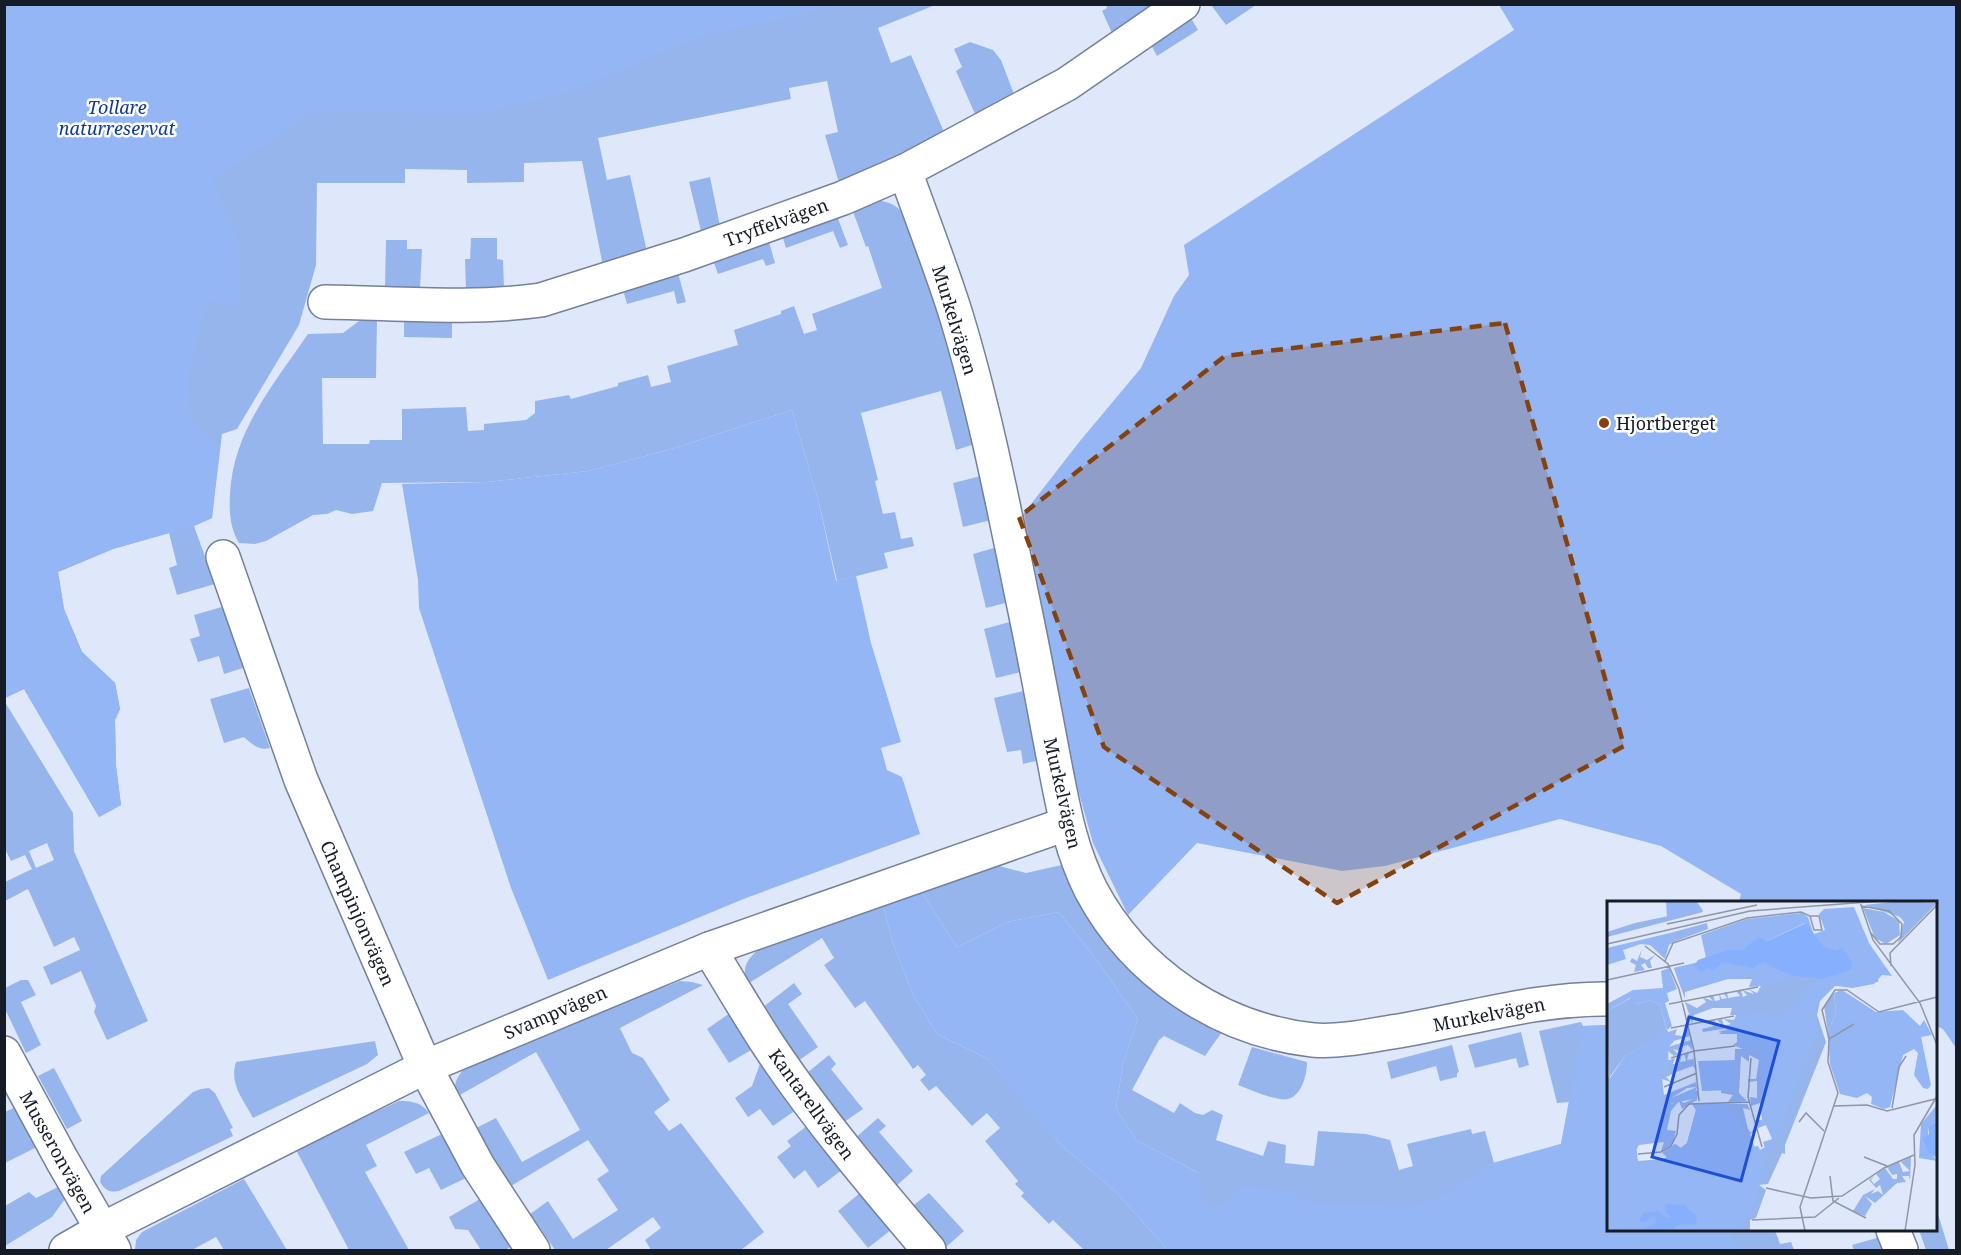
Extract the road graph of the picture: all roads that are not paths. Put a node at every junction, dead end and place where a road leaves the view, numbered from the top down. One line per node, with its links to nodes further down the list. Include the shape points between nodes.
1 (1183, 4): 2 (street, Tryffelvägen, via 1067,84)
2 (905, 171): 3 (street, Tryffelvägen, via 843,198 684,255 541,300 465,306); 5 (street, Murkelvägen, via 956,313 973,374)
3 (326, 302)
4 (223, 556): 9 (street, Champinjonvägen, via 301,780)
5 (1066, 824): 6 (street, Svampvägen); 7 (street, Murkelvägen, via 1092,892 1134,951 1194,1000 1275,1034 1316,1041 1364,1037 1538,1004 1578,998)
6 (709, 949): 9 (street, Svampvägen); 14 (street, Kantarellvägen, via 789,1076)
7 (1607, 999)
8 (4, 1053): 11 (street, Musseronvägen)
9 (425, 1066): 11 (street, Svampvägen); 13 (street, Champinjonvägen, via 478,1166)
10 (1893, 1231): 15 (street)
11 (107, 1240): 12 (street, Svampvägen)
12 (66, 1251)
13 (533, 1251)
14 (929, 1251)
15 (1901, 1251)

